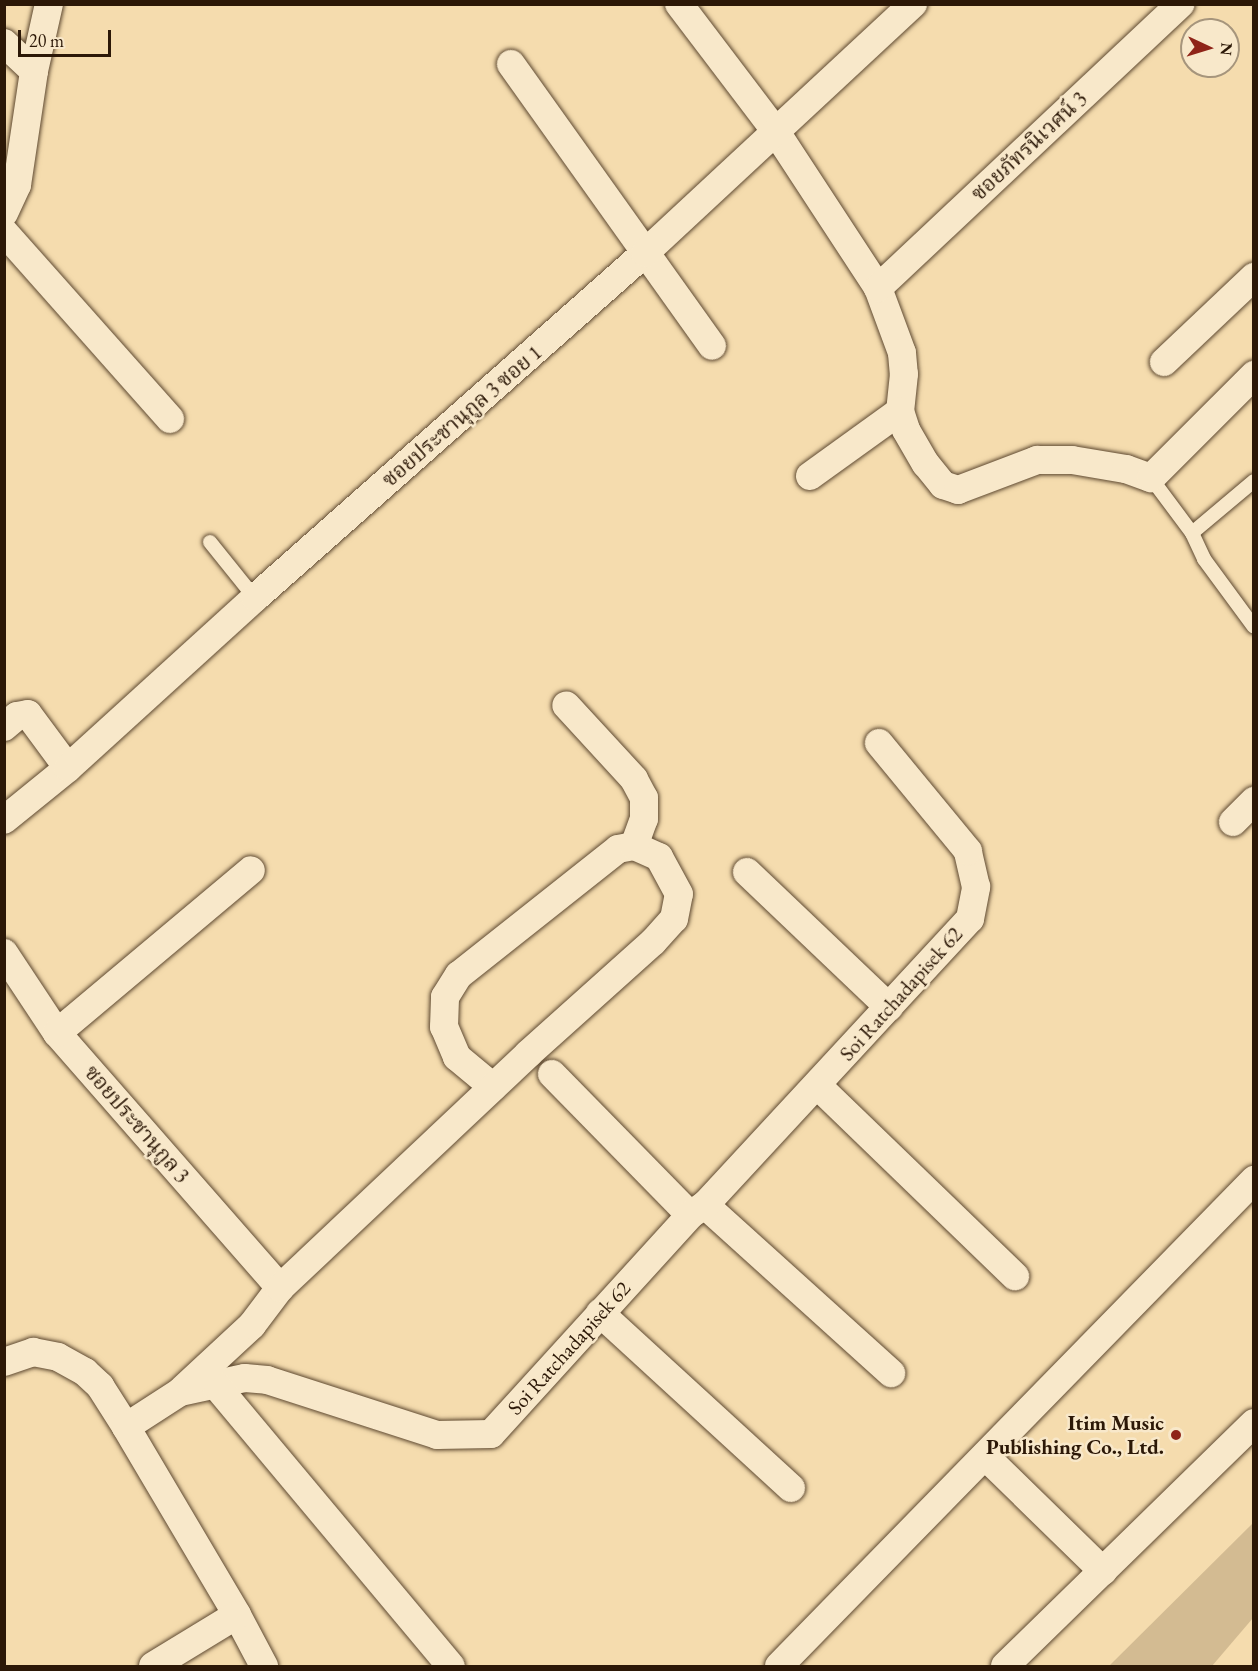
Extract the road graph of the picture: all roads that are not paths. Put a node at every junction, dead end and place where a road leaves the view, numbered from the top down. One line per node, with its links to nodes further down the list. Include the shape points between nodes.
1 (49, 4): 7 (street)
2 (679, 4): 8 (street)
3 (913, 4): 8 (street, ซอยประชานุกูล 3 ซอย 1)
4 (1180, 4): 13 (street, ซอยภัทรนิเวศน์ 3)
5 (4, 44): 7 (street)
6 (511, 64): 11 (street)
7 (34, 71): 9 (street, via 17,185)
8 (776, 132): 11 (street, ซอยประชานุกูล 3 ซอย 1); 13 (street)
9 (4, 213)
10 (4, 232): 18 (street)
11 (645, 253): 14 (street); 24 (street, ซอยประชานุกูล 3 ซอย 1)
12 (1254, 277): 15 (street)
13 (878, 288): 17 (street, via 902,353)
14 (712, 346)
15 (1164, 362)
16 (1254, 375): 20 (street)
17 (900, 411): 19 (street); 20 (street, via 926,464 943,485 958,490 1037,460 1072,460 1126,469)
18 (170, 419)
19 (810, 476)
20 (1150, 478): 22 (lane)
21 (1254, 481): 22 (lane)
22 (1192, 532): 25 (lane, via 1204,559)
23 (210, 542): 24 (lane)
24 (255, 598): 29 (street, ซอยประชานุกูล 3 ซอย 1)
25 (1254, 627)
26 (566, 705): 33 (street, via 634,779 644,798 644,819)
27 (4, 728): 29 (street, via 17,716 28,714)
28 (879, 743): 37 (street, Soi Ratchadapisek 62, via 968,851 976,887 970,919)
29 (69, 768): 31 (street, ซอยประชานุกูล 3 ซอย 1)
30 (1254, 801): 32 (street)
31 (4, 820)
32 (1233, 822)
33 (634, 846): 41 (street, via 659,857 679,894 674,919); 41 (street, via 618,849 459,975 445,997 444,1027 457,1057)
34 (251, 870): 38 (street)
35 (747, 872): 37 (street)
36 (4, 953): 38 (street, ซอยประชานุกูล 3)
37 (889, 1007): 40 (street, Soi Ratchadapisek 62)
38 (57, 1033): 45 (street, ซอยประชานุกูล 3)
39 (552, 1074): 43 (street)
40 (818, 1086): 43 (street, Soi Ratchadapisek 62); 44 (street)
41 (494, 1087): 45 (street)
42 (1249, 1195): 53 (street)
43 (698, 1210): 46 (street, Soi Ratchadapisek 62); 48 (street)
44 (1015, 1276)
45 (280, 1287): 50 (street, via 252,1325)
46 (600, 1313): 49 (street, Soi Ratchadapisek 62, via 491,1434 437,1436 267,1380 244,1378); 54 (street)
47 (4, 1362): 52 (street, via 33,1353 58,1357 100,1386)
48 (891, 1373)
49 (214, 1383): 50 (street, Soi Ratchadapisek 62); 59 (street)
50 (180, 1392): 52 (street, Soi Ratchadapisek 62)
51 (1254, 1423): 55 (street)
52 (126, 1427): 56 (street)
53 (985, 1456): 55 (street); 60 (street)
54 (791, 1488)
55 (1103, 1571): 61 (street)
56 (237, 1615): 57 (street); 58 (street)
57 (153, 1666)
58 (264, 1666)
59 (451, 1666)
60 (779, 1666)
61 (1005, 1666)

